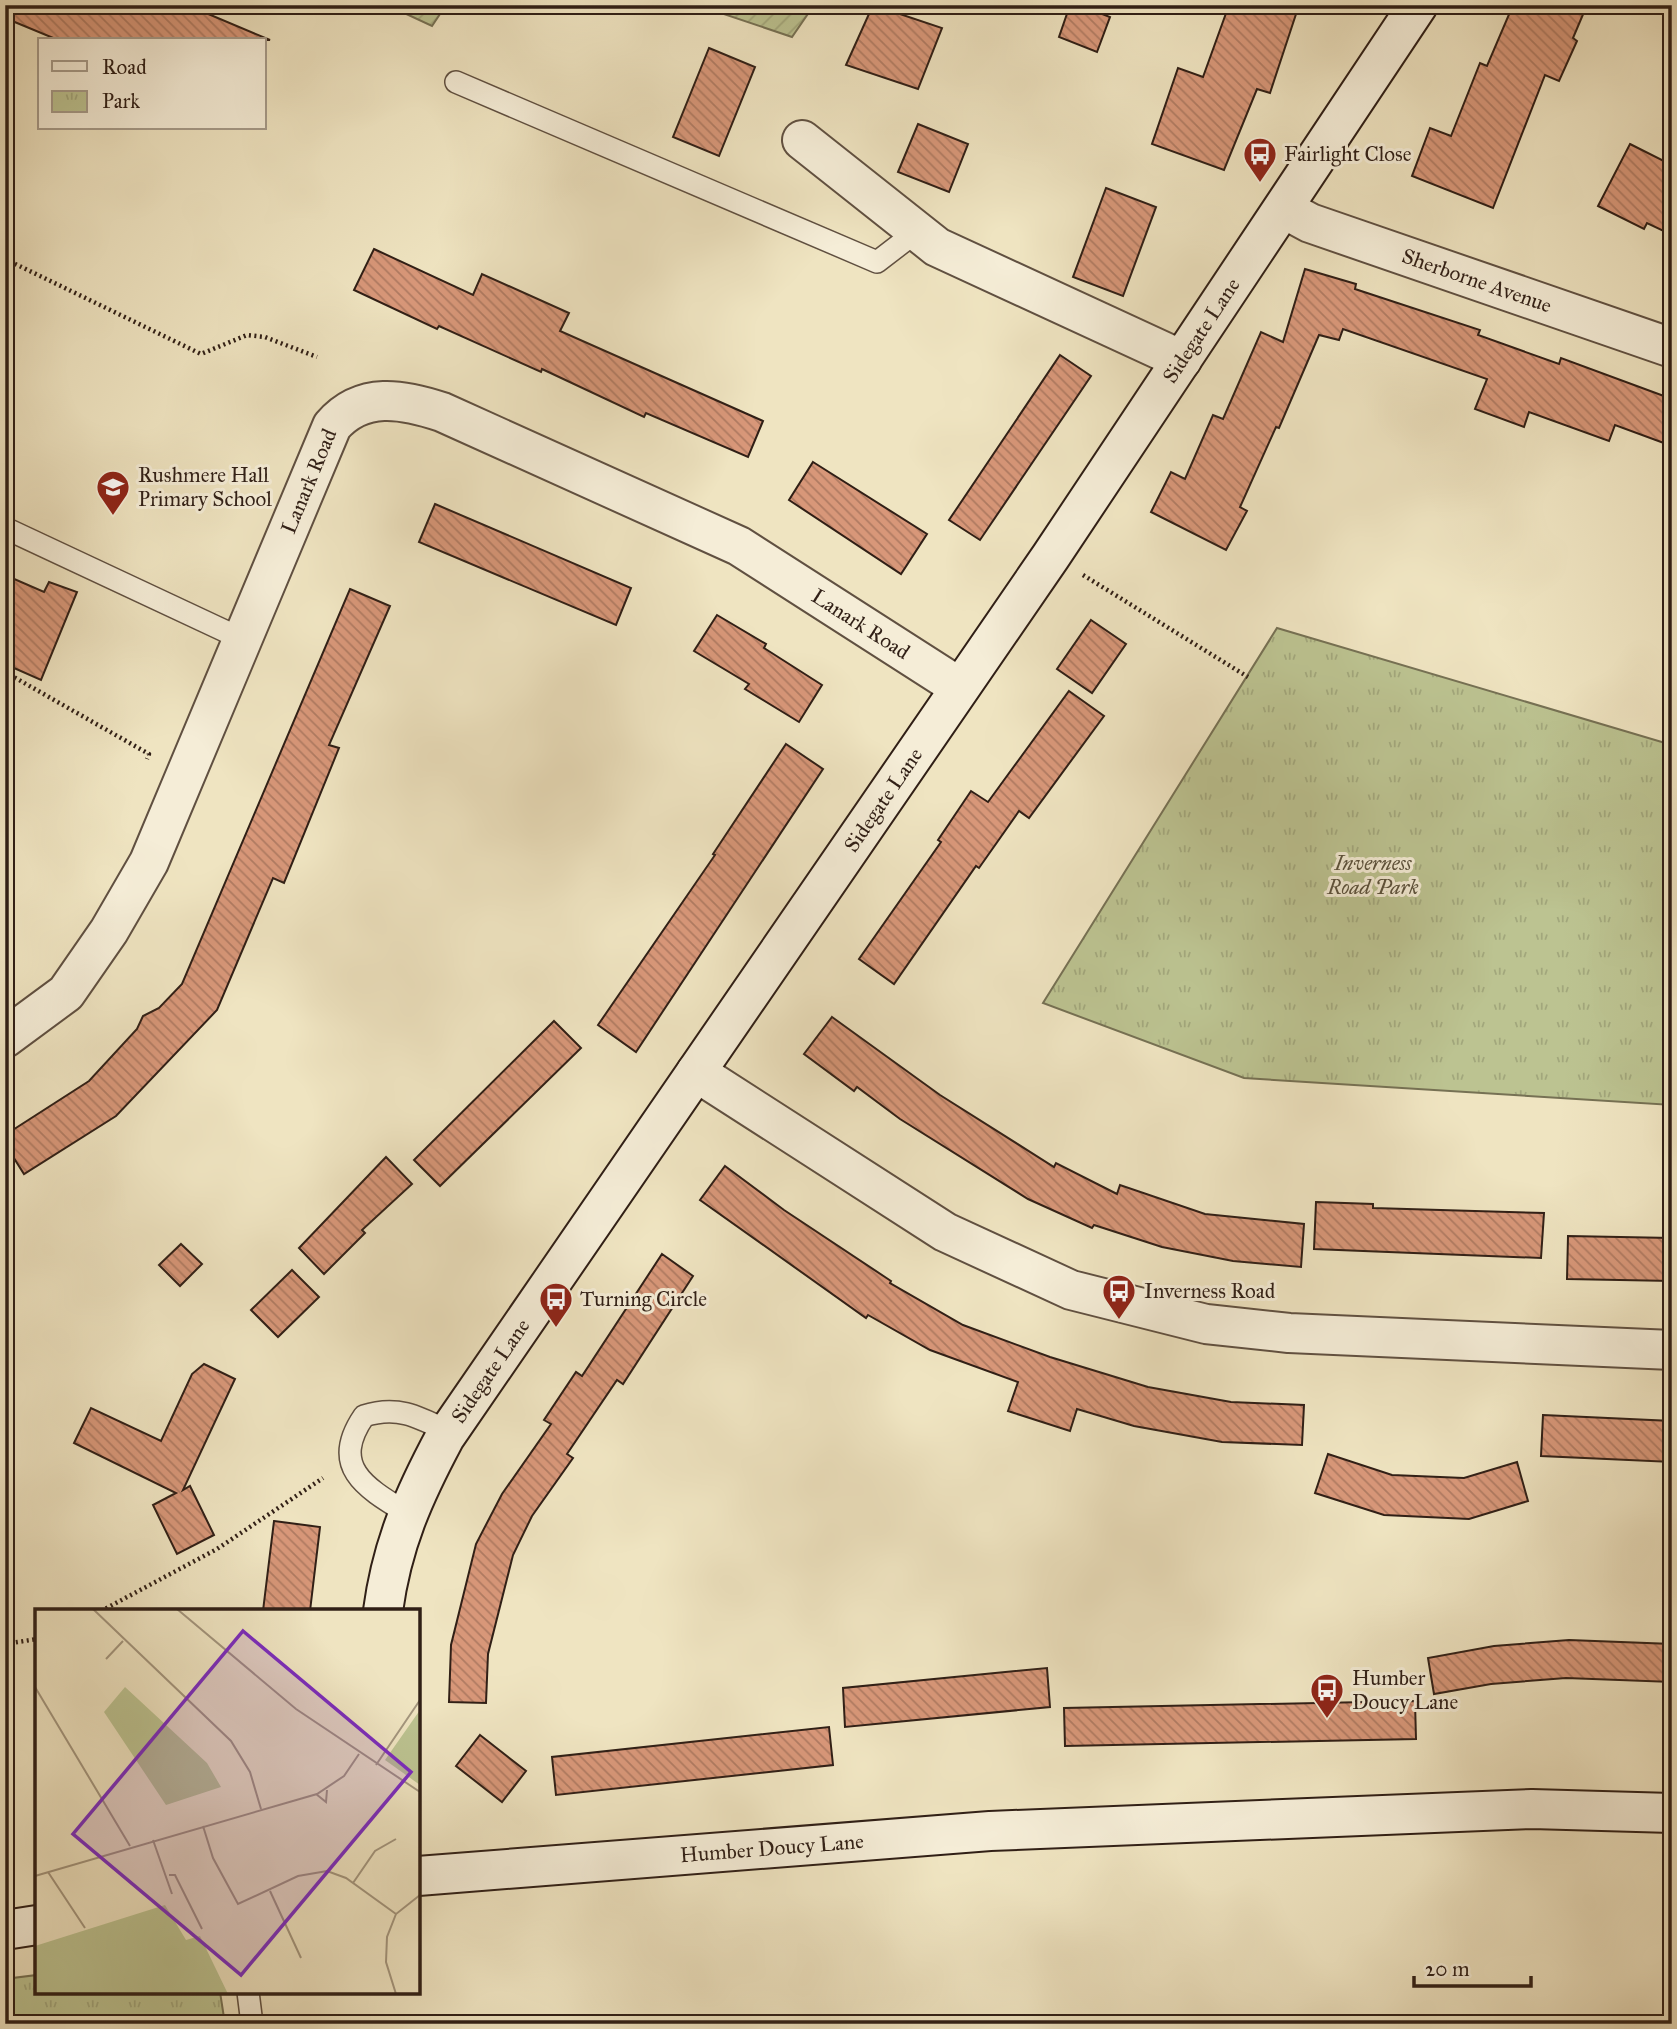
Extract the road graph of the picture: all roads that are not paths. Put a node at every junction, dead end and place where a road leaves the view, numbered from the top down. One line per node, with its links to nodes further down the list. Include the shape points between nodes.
1 (1418, 5): 4 (street, Sidegate Lane)
2 (456, 82): 5 (lane, via 877,262)
3 (802, 140): 5 (street)
4 (1284, 209): 6 (street, Sherborne Avenue, via 1310,223); 7 (street, Sidegate Lane)
5 (916, 232): 7 (street, via 937,247)
6 (1672, 348)
7 (1182, 360): 10 (street, Sidegate Lane)
8 (5, 527): 9 (lane)
9 (243, 639): 10 (street, Lanark Road, via 332,426 344,412 386,399 414,402 492,433 739,546); 11 (street, Lanark Road, via 149,862 109,931 66,993)
10 (960, 687): 12 (street, Sidegate Lane)
11 (5, 1038)
12 (696, 1072): 13 (street, via 945,1232 1071,1290 1206,1324 1289,1333); 14 (street, Sidegate Lane)
13 (1672, 1350)
14 (449, 1432): 15 (street, Sidegate Lane); 15 (lane, via 416,1416 388,1410 364,1416 353,1433 350,1454 355,1475 369,1490)
15 (407, 1513): 16 (street, Sidegate Lane)
16 (383, 1609)
17 (1672, 1813): 18 (street, Humber Doucy Lane, via 1532,1809 990,1831)
18 (420, 1876)
19 (35, 1926): 20 (street)
20 (5, 1930)
21 (248, 1994): 22 (lane)
22 (252, 2024)

